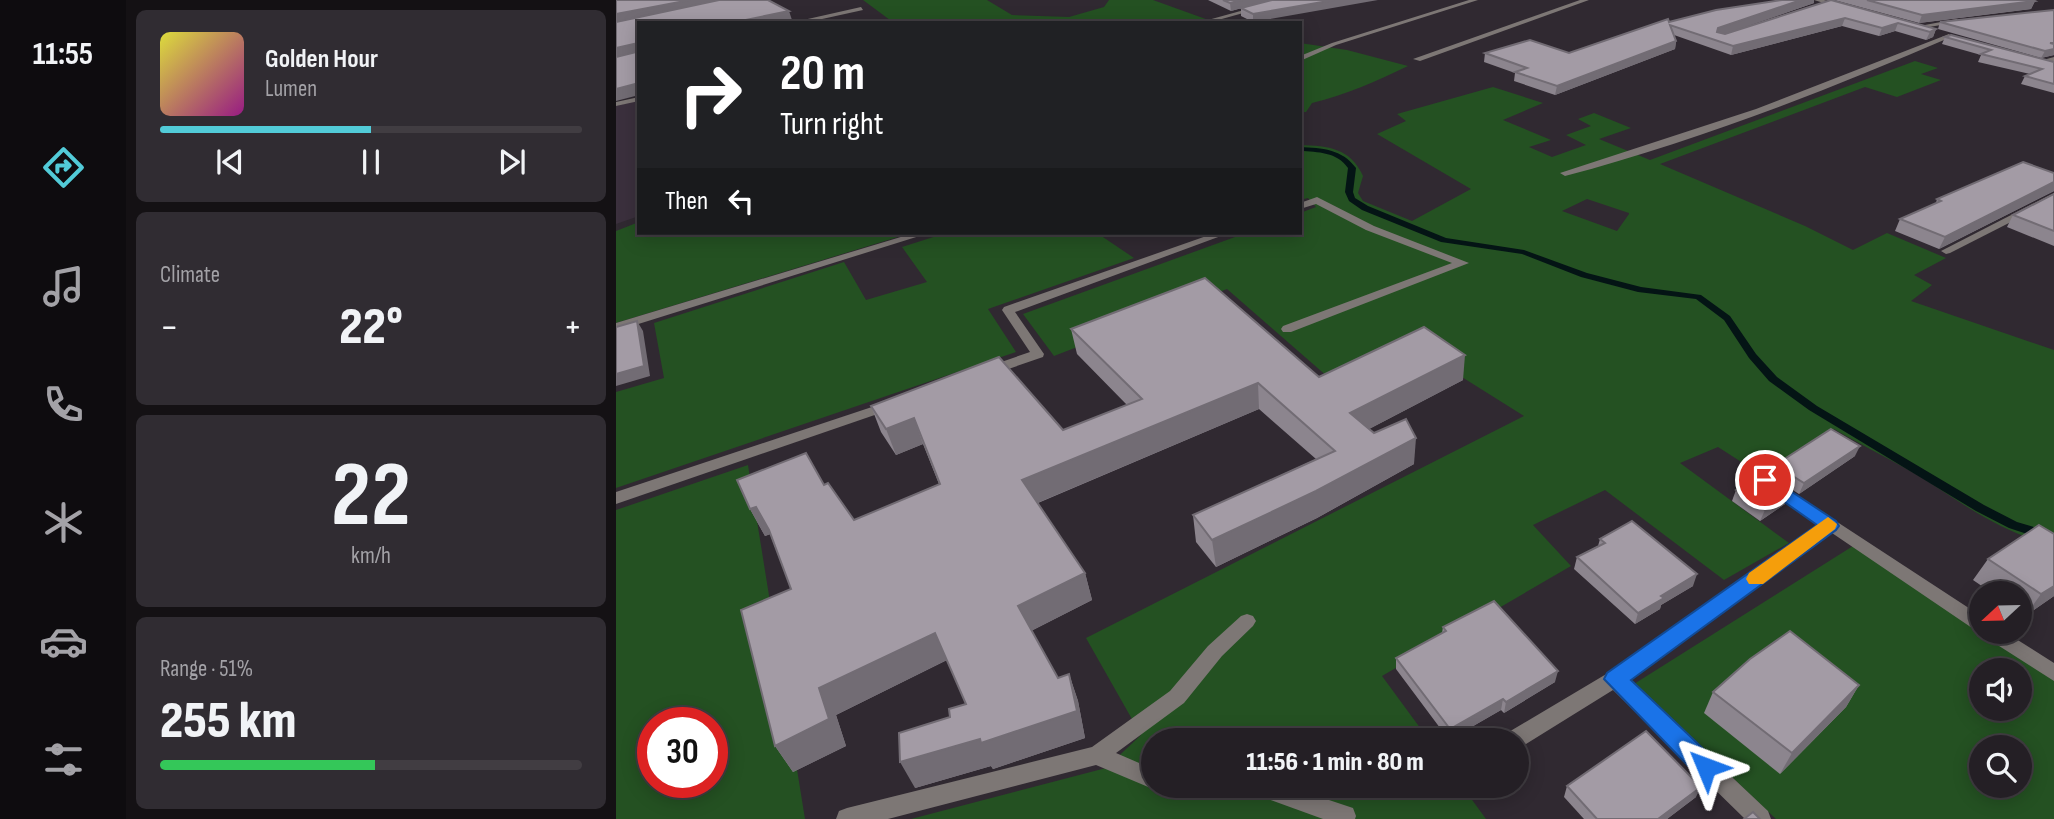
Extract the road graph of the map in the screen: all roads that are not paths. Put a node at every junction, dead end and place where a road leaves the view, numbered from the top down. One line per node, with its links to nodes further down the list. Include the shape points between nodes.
1 (1287, 0): 7 (street)
2 (1475, 0): 14 (street)
3 (1586, 0): 16 (street)
4 (1816, 4): 6 (street)
5 (861, 9): 9 (street)
6 (1854, 10)
7 (1211, 20)
8 (1971, 20): 11 (street)
9 (804, 21)
10 (1904, 24): 11 (street)
11 (1917, 27): 12 (street)
12 (1950, 36): 13 (street); 22 (street, via 1870,71 1675,141)
13 (1962, 40)
14 (1302, 58)
15 (2027, 58): 18 (street)
16 (1416, 59)
17 (2054, 59): 18 (street)
18 (2040, 62): 19 (street)
19 (2054, 66)
20 (637, 99): 21 (street)
21 (616, 104)
22 (1565, 173)
23 (2054, 196): 27 (street)
24 (1302, 205): 29 (street, via 1317,200 1359,224 1462,263)
25 (917, 235): 28 (street)
26 (1218, 235): 30 (street, via 1008,310 1038,354)
27 (1946, 251)
28 (616, 327)
29 (1287, 329)
30 (973, 377)
31 (907, 399): 33 (street)
32 (1765, 480): 34 (street)
33 (616, 498)
34 (1830, 526): 35 (street); 39 (street)
35 (1969, 617)
36 (1247, 621): 41 (street, via 1177,697)
37 (2009, 644): 38 (street)
38 (2054, 674)
39 (1615, 679): 40 (street); 46 (street)
40 (1529, 731)
41 (1097, 755): 42 (street); 45 (street)
42 (1141, 774)
43 (1293, 798): 44 (street)
44 (1345, 816)
45 (847, 819)
46 (1760, 819)

